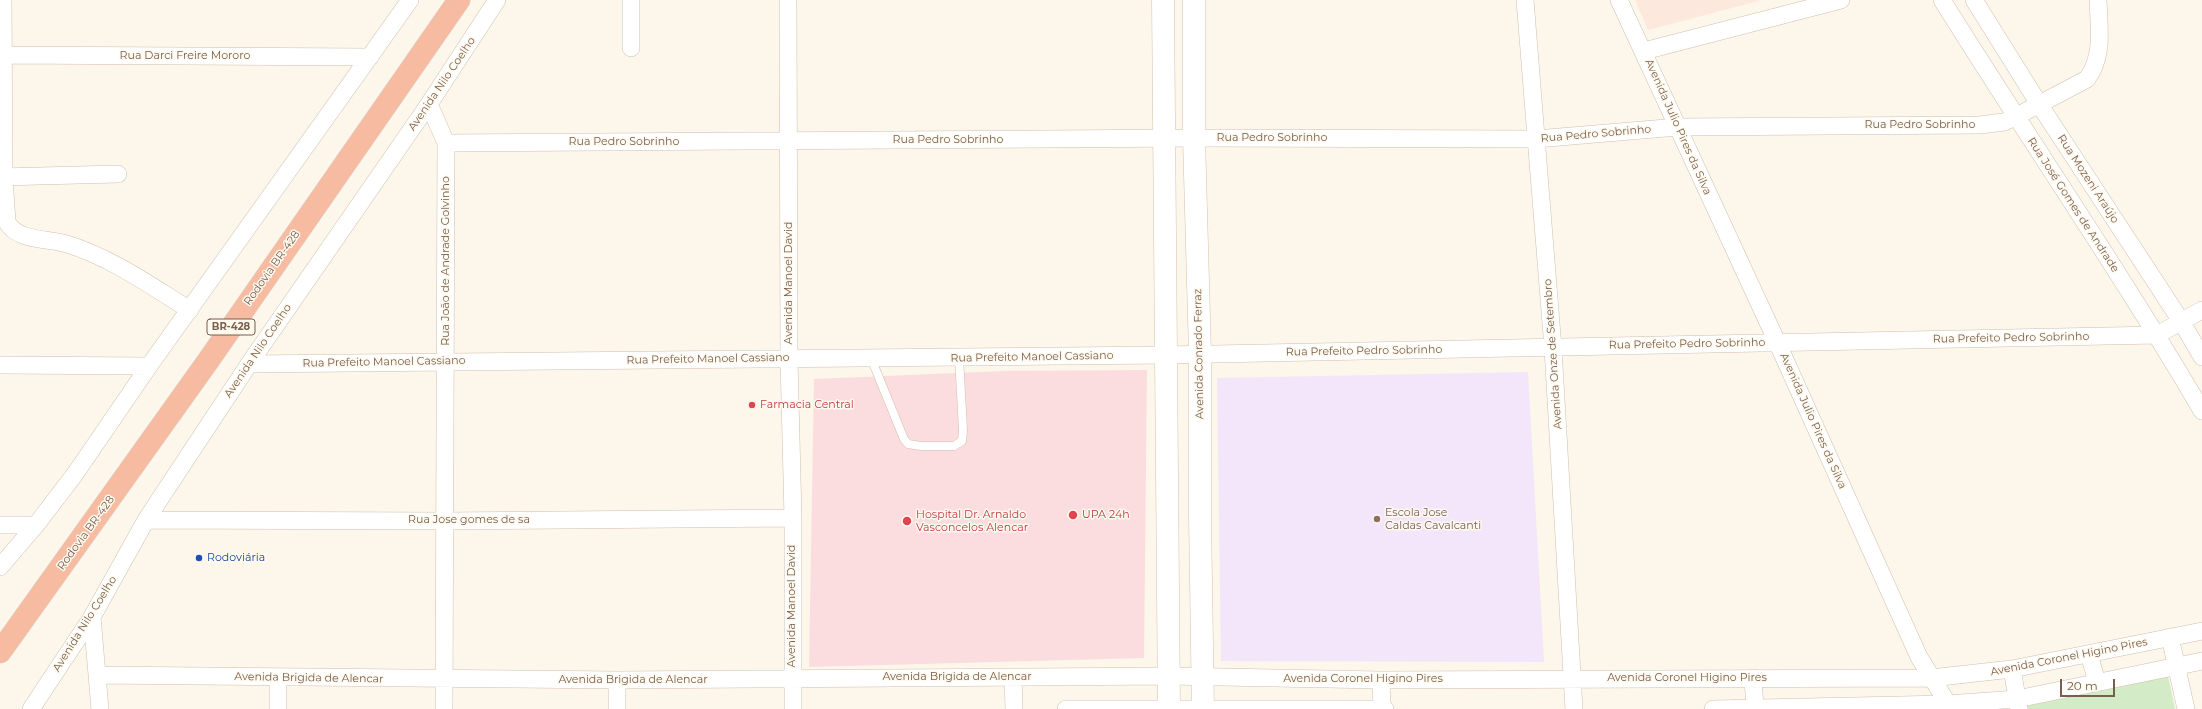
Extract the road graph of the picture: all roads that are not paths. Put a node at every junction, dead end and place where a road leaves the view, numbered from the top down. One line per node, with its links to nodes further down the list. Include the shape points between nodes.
1 (3, 0): 19 (street)
2 (410, 0): 20 (street)
3 (459, 0): 62 (highway, Rodovia BR-428 / BR-428, via 208,361)
4 (497, 0): 21 (street, Avenida Nilo Coelho)
5 (631, 0): 17 (street)
6 (788, 0): 28 (street, Avenida Manoel David)
7 (1163, 0): 16 (street)
8 (1194, 0): 15 (street, Avenida Conrado Ferraz)
9 (1525, 0): 27 (street, Avenida Onze de Setembro)
10 (1620, 0): 18 (street, Avenida Julio Pires da Silva)
11 (1841, 0): 18 (street)
12 (1942, 0): 23 (street, Rua José Gomes de Andrade)
13 (1974, 0): 22 (street, Rua Mozeni Araújo)
14 (2098, 0): 22 (street, Rua Pedro Sobrinho, via 2099,53 2095,68 2087,79)
15 (1194, 38): 16 (street); 25 (street, Avenida Conrado Ferraz)
16 (1163, 41): 26 (street)
17 (631, 48)
18 (1644, 50): 24 (street, Avenida Julio Pires da Silva)
19 (1, 55): 20 (street, Rua Darci Freire Mororo); 31 (street)
20 (370, 57): 34 (street)
21 (428, 104): 29 (street, Rua João de Andrade Golvinho); 47 (street, Avenida Nilo Coelho)
22 (2039, 104): 23 (street, Rua Pedro Sobrinho); 36 (street, Rua Mozeni Araújo)
23 (2015, 117): 24 (street, Rua Pedro Sobrinho, via 2004,122 1980,125); 37 (street, Rua José Gomes de Andrade)
24 (1678, 126): 27 (street, Rua Pedro Sobrinho); 38 (street, Avenida Julio Pires da Silva)
25 (1194, 138): 26 (street, Rua Pedro Sobrinho); 27 (street, Rua Pedro Sobrinho); 32 (street, Avenida Conrado Ferraz)
26 (1163, 139): 28 (street, Rua Pedro Sobrinho); 33 (street)
27 (1536, 139): 39 (street, Avenida Onze de Setembro)
28 (788, 141): 29 (street, Rua Pedro Sobrinho); 45 (street, Avenida Manoel David)
29 (446, 143): 46 (street, Rua João de Andrade Golvinho)
30 (118, 174): 31 (street)
31 (2, 177): 34 (street, via 7,222 14,232 66,244 100,256)
32 (1197, 244): 33 (street); 40 (street, Avenida Conrado Ferraz)
33 (1164, 247): 41 (street)
34 (190, 310): 49 (street)
35 (2202, 310): 36 (street, Rua Prefeito Pedro Sobrinho)
36 (2181, 321): 37 (street, Rua Prefeito Pedro Sobrinho); 43 (street, Rua Mozeni Araújo)
37 (2157, 335): 38 (street, Rua Prefeito Pedro Sobrinho); 50 (street, Rua José Gomes de Andrade)
38 (1777, 342): 39 (street, Rua Prefeito Pedro Sobrinho); 75 (street, Avenida Julio Pires da Silva, via 1919,657)
39 (1553, 348): 40 (street, Rua Prefeito Pedro Sobrinho); 73 (street, Avenida Onze de Setembro)
40 (1200, 354): 41 (street, Rua Prefeito Pedro Sobrinho); 51 (street, Avenida Conrado Ferraz)
41 (1166, 355): 42 (street, Rua Prefeito Manoel Cassiano); 53 (street)
42 (960, 357): 44 (street, Rua Prefeito Manoel Cassiano); 44 (lane, via 963,430 962,441 954,446 908,444)
43 (2202, 357)
44 (871, 358): 45 (street, Rua Prefeito Manoel Cassiano)
45 (789, 359): 46 (street, Rua Prefeito Manoel Cassiano); 52 (street, Avenida Manoel David)
46 (446, 362): 47 (street, Rua Prefeito Manoel Cassiano); 55 (street, Rua João de Andrade Golvinho)
47 (249, 364): 54 (street, Avenida Nilo Coelho)
48 (0, 365): 49 (street)
49 (149, 366): 57 (street, via 75,474)
50 (2202, 411)
51 (1200, 517): 53 (street); 71 (street, Avenida Conrado Ferraz)
52 (792, 518): 55 (street, Rua Jose gomes de sa); 72 (street, Avenida Manoel David)
53 (1168, 519): 68 (street)
54 (146, 520): 55 (street, Rua Jose gomes de sa); 59 (street, Avenida Nilo Coelho)
55 (445, 521): 76 (street, Rua João de Andrade Golvinho)
56 (0, 525): 57 (street)
57 (36, 525): 58 (street)
58 (0, 567)
59 (92, 617): 67 (street); 83 (street, Avenida Nilo Coelho)
60 (2202, 631): 61 (street, Avenida Coronel Higino Pires)
61 (2170, 637): 63 (street, Avenida Coronel Higino Pires); 65 (street)
62 (0, 652)
63 (2089, 654): 66 (street, Avenida Coronel Higino Pires); 79 (street)
64 (2202, 661): 65 (street)
65 (2177, 666): 79 (street); 96 (street)
66 (2012, 669): 75 (street, Avenida Coronel Higino Pires); 80 (street)
67 (97, 675): 69 (street, Avenida Brigida de Alencar); 84 (street)
68 (1168, 676): 70 (street, Avenida Brigida de Alencar); 71 (street, Avenida Coronel Higino Pires); 91 (street)
69 (278, 677): 76 (street, Avenida Brigida de Alencar); 85 (street)
70 (1013, 677): 72 (street, Avenida Brigida de Alencar); 89 (street)
71 (1202, 677): 78 (street, Avenida Coronel Higino Pires); 92 (street, Avenida Conrado Ferraz)
72 (792, 678): 77 (street, Avenida Brigida de Alencar); 88 (street, Avenida Manoel David)
73 (1572, 678): 74 (street, Avenida Coronel Higino Pires); 78 (street, Avenida Coronel Higino Pires); 94 (street, Avenida Onze de Setembro)
74 (1753, 678): 75 (street, Avenida Coronel Higino Pires); 82 (street)
75 (1931, 678): 81 (street, Avenida Julio Pires da Silva)
76 (444, 680): 77 (street, Avenida Brigida de Alencar); 86 (street, Rua João de Andrade Golvinho)
77 (617, 680): 87 (street)
78 (1382, 680): 93 (street)
79 (2097, 682): 80 (street)
80 (2018, 704): 81 (street)
81 (1949, 706): 82 (street)
82 (1756, 708): 95 (street)
83 (31, 709)
84 (100, 709)
85 (278, 709)
86 (444, 709)
87 (617, 709)
88 (793, 709)
89 (1014, 709)
90 (1066, 709): 91 (street)
91 (1169, 709): 92 (street)
92 (1203, 709): 93 (street)
93 (1383, 709)
94 (1574, 709)
95 (1712, 709)
96 (2186, 709)

